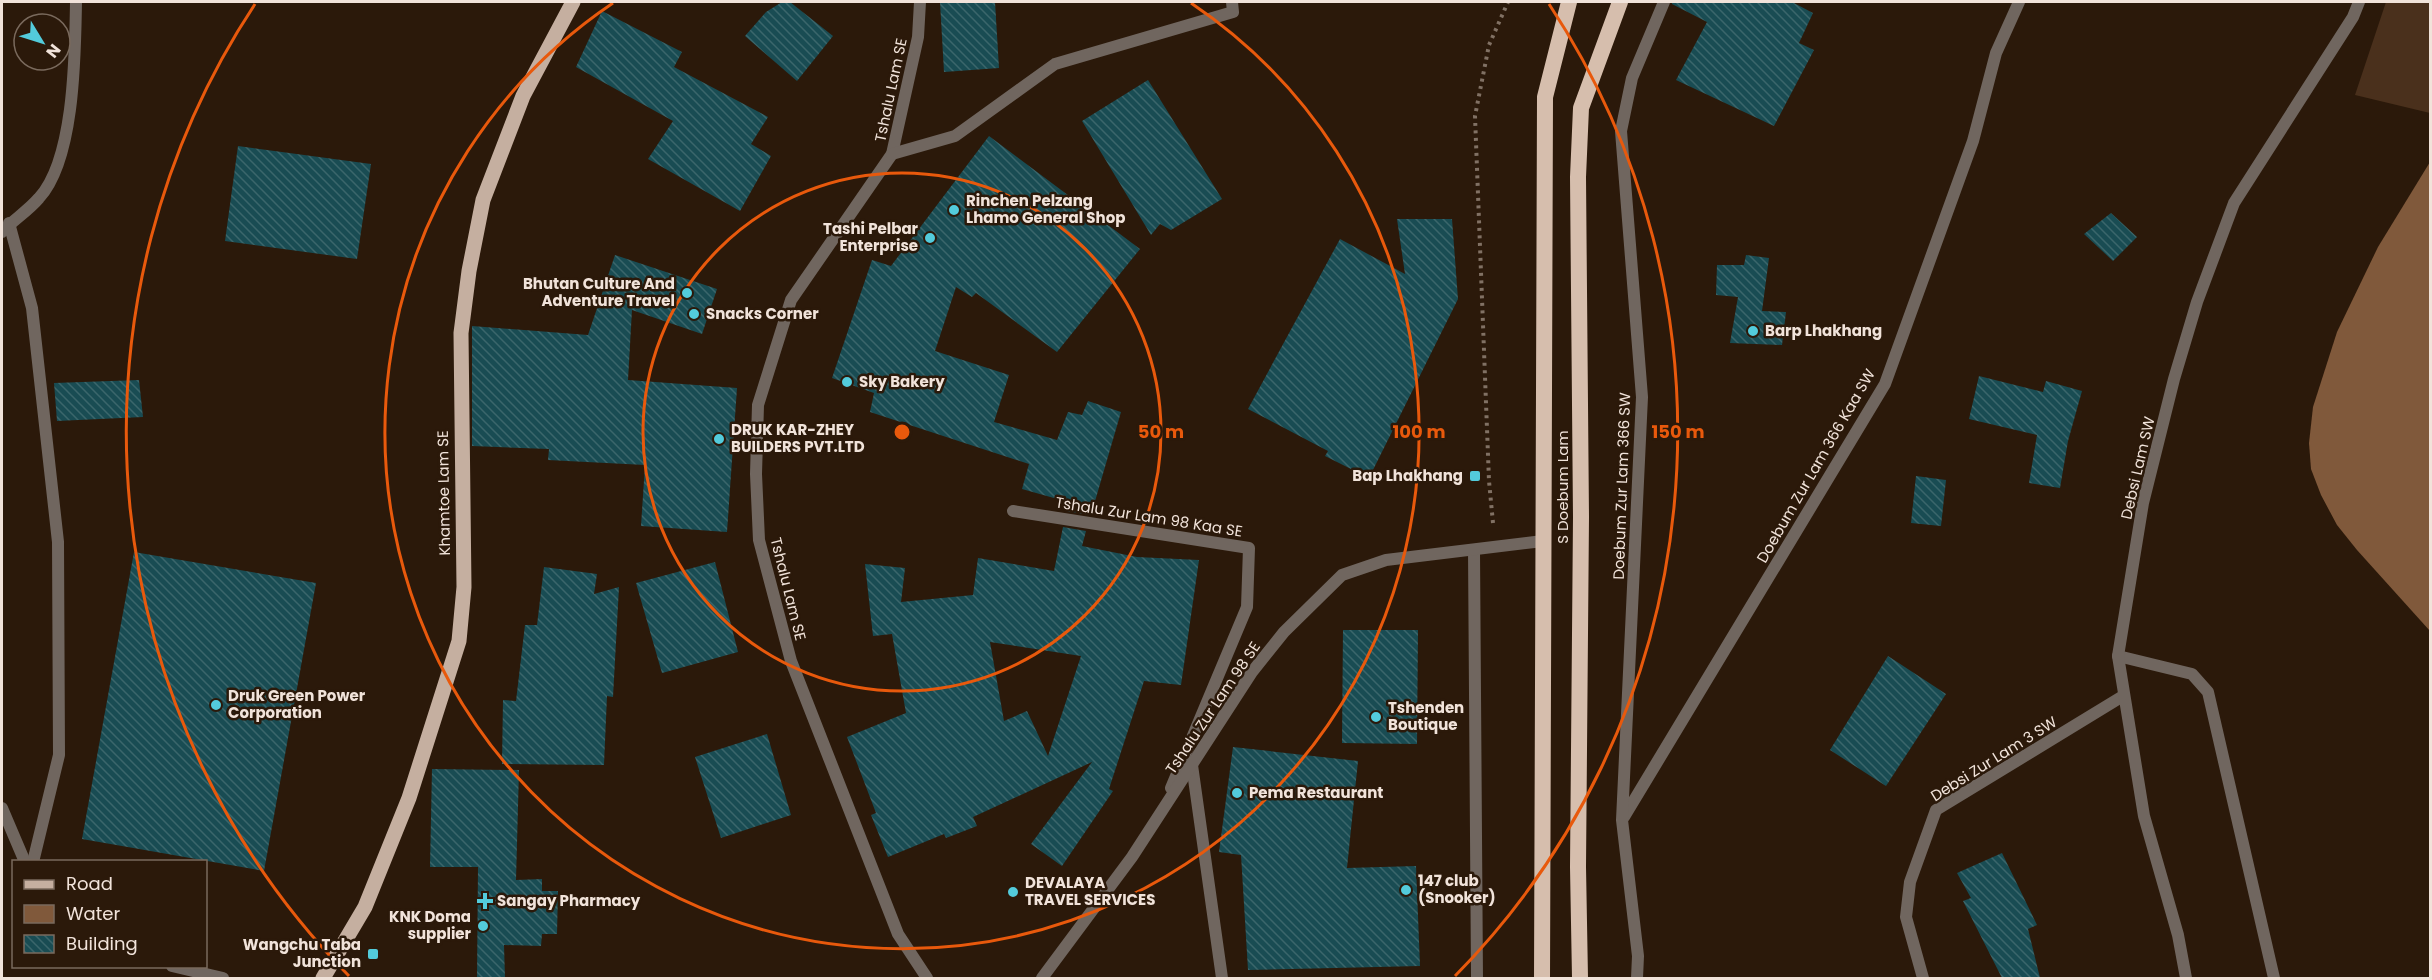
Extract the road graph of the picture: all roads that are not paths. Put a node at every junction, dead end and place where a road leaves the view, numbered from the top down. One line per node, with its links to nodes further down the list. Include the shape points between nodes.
1 (76, 2): 11 (street, via 75,72 58,164 40,197)
2 (573, 2): 25 (main road, Khamtoe Lam SE, via 523,96 483,200 469,272 461,333 464,587 459,641 409,798 366,907)
3 (920, 2): 10 (street, Tshalu Lam SE, via 918,37)
4 (1232, 2): 10 (street, via 1233,12 1055,64 955,136)
5 (1569, 2): 13 (highway, S Doebum Lam, via 1545,97)
6 (1620, 2): 31 (highway, S Doebum Lam, via 1581,108 1578,177)
7 (1664, 2): 20 (street, Doebum Zur Lam 366 SW, via 1632,78 1621,131 1642,397)
8 (2019, 2): 20 (street, Doebum Zur Lam 366 Kaa SW, via 1995,53 1972,141 1885,384)
9 (2359, 2): 15 (street, Debsi Lam SW, via 2234,203 2201,291 2143,503)
10 (892, 154): 26 (street, Tshalu Lam SE, via 791,300 758,405 756,474 759,540 791,661 898,934)
11 (5, 228): 22 (street, via 32,308 58,542 59,755)
12 (1013, 510): 19 (street, Tshalu Zur Lam 98 Kaa SE, via 1249,548 1247,607)
13 (1543, 541): 14 (street, Tshalu Zur Lam 98 SE); 30 (highway, S Doebum Lam)
14 (1474, 550): 17 (street, Tshalu Zur Lam 98 SE, via 1386,560 1342,575 1284,632 1258,664); 29 (street)
15 (2118, 656): 16 (street, Debsi Lam SW); 35 (street, via 2192,674 2208,692)
16 (2123, 696): 33 (street, Debsi Zur Lam 3 SW, via 1936,810 1910,882 1906,916); 34 (street, Debsi Lam SW, via 2144,816 2178,935)
17 (1192, 765): 19 (street, Tshalu Zur Lam 98 SE); 28 (street)
18 (2, 808): 21 (street)
19 (1161, 814): 27 (street, Tshalu Zur Lam 98 SE)
20 (1623, 820): 32 (street, Doebum Zur Lam 366 SW)
21 (25, 860)
22 (33, 860)
23 (180, 968): 24 (street)
24 (223, 978)
25 (323, 978)
26 (927, 978)
27 (1042, 978)
28 (1222, 978)
29 (1477, 978)
30 (1542, 978)
31 (1580, 978)
32 (1637, 978)
33 (1923, 978)
34 (2186, 978)
35 (2274, 978)

